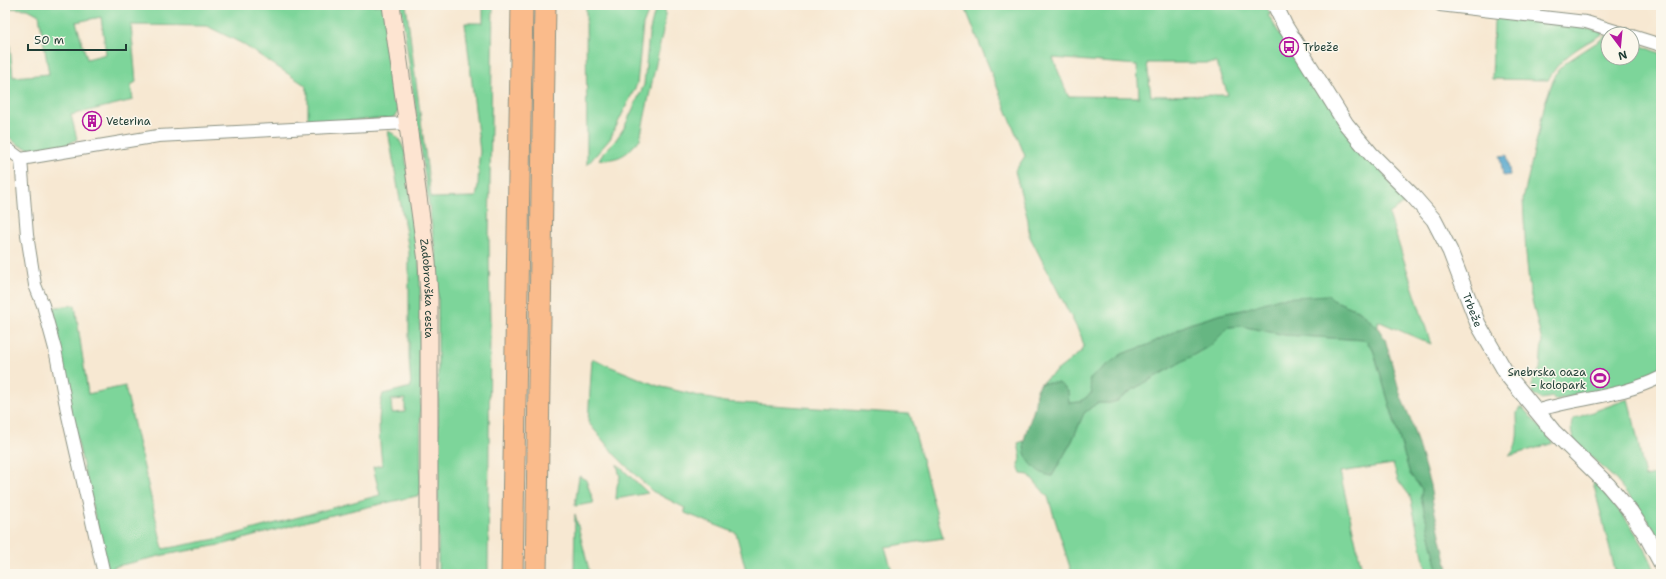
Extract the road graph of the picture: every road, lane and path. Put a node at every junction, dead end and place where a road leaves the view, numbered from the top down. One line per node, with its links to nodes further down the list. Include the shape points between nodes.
1 (390, 5): 9 (main road, Zadobrovška cesta)
2 (522, 5): 17 (highway)
3 (545, 5): 18 (highway)
4 (1275, 5): 13 (street, Trbeže, via 1285,26 1346,124 1434,220 1442,233 1470,306 1487,341 1508,376)
5 (1440, 5): 6 (street, via 1586,22)
6 (1600, 26)
7 (1640, 38): 8 (street)
8 (1661, 45)
9 (408, 123): 11 (street, via 158,136); 16 (main road, Zadobrovška cesta, via 427,261 429,296)
10 (5, 147): 11 (street)
11 (20, 159): 15 (street, via 27,235 35,285 55,349)
12 (1661, 377): 13 (street, via 1630,390)
13 (1535, 411): 14 (street, Trbeže, via 1630,511)
14 (1661, 563)
15 (104, 574)
16 (429, 574)
17 (512, 574)
18 (536, 574)

